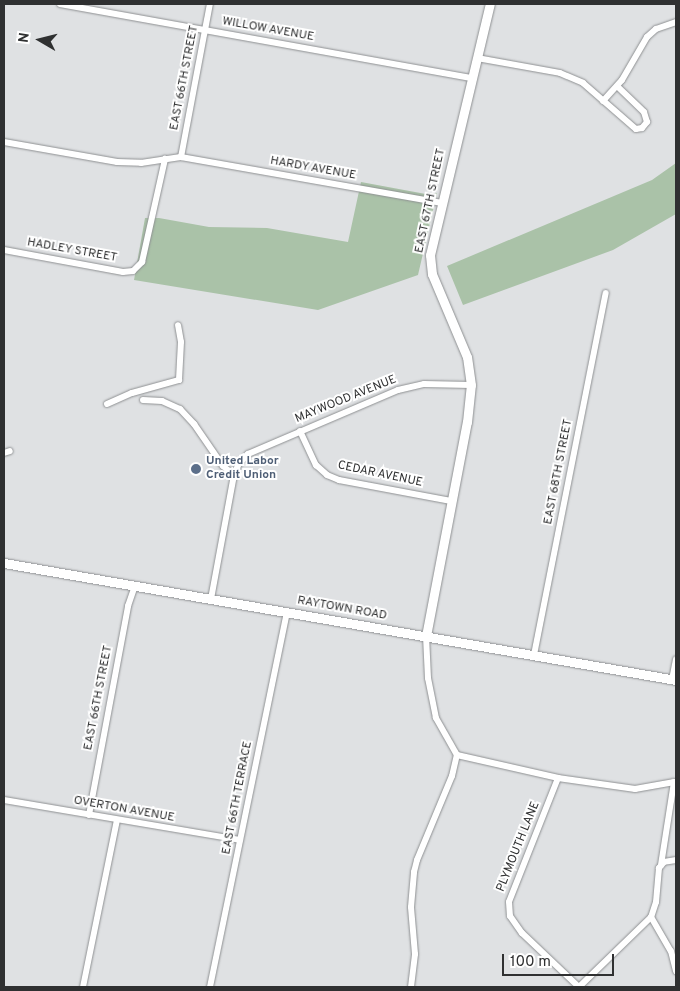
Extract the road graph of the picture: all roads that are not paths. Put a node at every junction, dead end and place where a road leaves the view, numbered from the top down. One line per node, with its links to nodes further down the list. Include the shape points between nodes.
1 (60, 4): 4 (street, WILLOW AVENUE)
2 (210, 4): 6 (street, EAST 66TH STREET)
3 (490, 4): 7 (main road, EAST 67TH STREET)
4 (100, 7): 6 (street, WILLOW AVENUE)
5 (676, 22): 9 (street, via 656,29 646,37)
6 (206, 30): 8 (street, WILLOW AVENUE); 12 (street, EAST 66TH STREET)
7 (477, 58): 8 (main road, EAST 67TH STREET); 10 (street, via 560,73 583,83)
8 (472, 78): 14 (main road, EAST 67TH STREET)
9 (617, 86): 10 (street); 10 (street, via 642,108 647,119 644,127 636,129)
10 (604, 101)
11 (4, 142): 13 (street, via 117,162)
12 (181, 157): 13 (street, HARDY AVENUE); 14 (street, HARDY AVENUE)
13 (165, 159): 15 (street, HADLEY STREET, via 142,262 137,269 123,272)
14 (442, 203): 18 (main road, EAST 67TH STREET, via 430,255 432,274 467,357)
15 (4, 250)
16 (606, 293): 29 (street, EAST 68TH STREET)
17 (178, 325): 20 (street, via 181,342 179,380 132,393)
18 (471, 385): 21 (street, MAYWOOD AVENUE, via 424,384 398,390); 23 (main road, EAST 67TH STREET)
19 (143, 400): 22 (street, via 162,401 180,408 223,466)
20 (107, 404)
21 (300, 431): 22 (street, MAYWOOD AVENUE, via 248,454); 23 (street, CEDAR AVENUE, via 316,465 327,475)
22 (234, 475): 26 (street)
23 (451, 501): 28 (main road, EAST 67TH STREET)
24 (4, 563): 25 (main road, RAYTOWN ROAD)
25 (135, 586): 26 (main road, RAYTOWN ROAD); 36 (street, EAST 66TH STREET, via 126,614)
26 (211, 599): 27 (main road, RAYTOWN ROAD)
27 (287, 612): 28 (main road, RAYTOWN ROAD); 38 (street, EAST 66TH TERRACE)
28 (426, 636): 29 (main road, RAYTOWN ROAD); 32 (street, via 428,678 436,718)
29 (534, 655): 31 (main road, RAYTOWN ROAD)
30 (676, 659): 31 (street)
31 (674, 680)
32 (457, 754): 33 (street); 45 (street, via 452,776 414,872 411,907 415,954)
33 (558, 778): 34 (street, via 635,789); 46 (street, PLYMOUTH LANE, via 509,902 510,916 528,940)
34 (676, 781): 40 (street)
35 (4, 800): 36 (street, OVERTON AVENUE)
36 (89, 815): 37 (street, OVERTON AVENUE)
37 (117, 820): 38 (street, OVERTON AVENUE); 43 (street)
38 (240, 840): 44 (street, EAST 66TH TERRACE)
39 (676, 860): 40 (street, via 668,860)
40 (661, 865): 41 (street)
41 (651, 918): 42 (street, via 666,942); 46 (street)
42 (676, 971)
43 (83, 987)
44 (210, 987)
45 (411, 987)
46 (579, 987)

